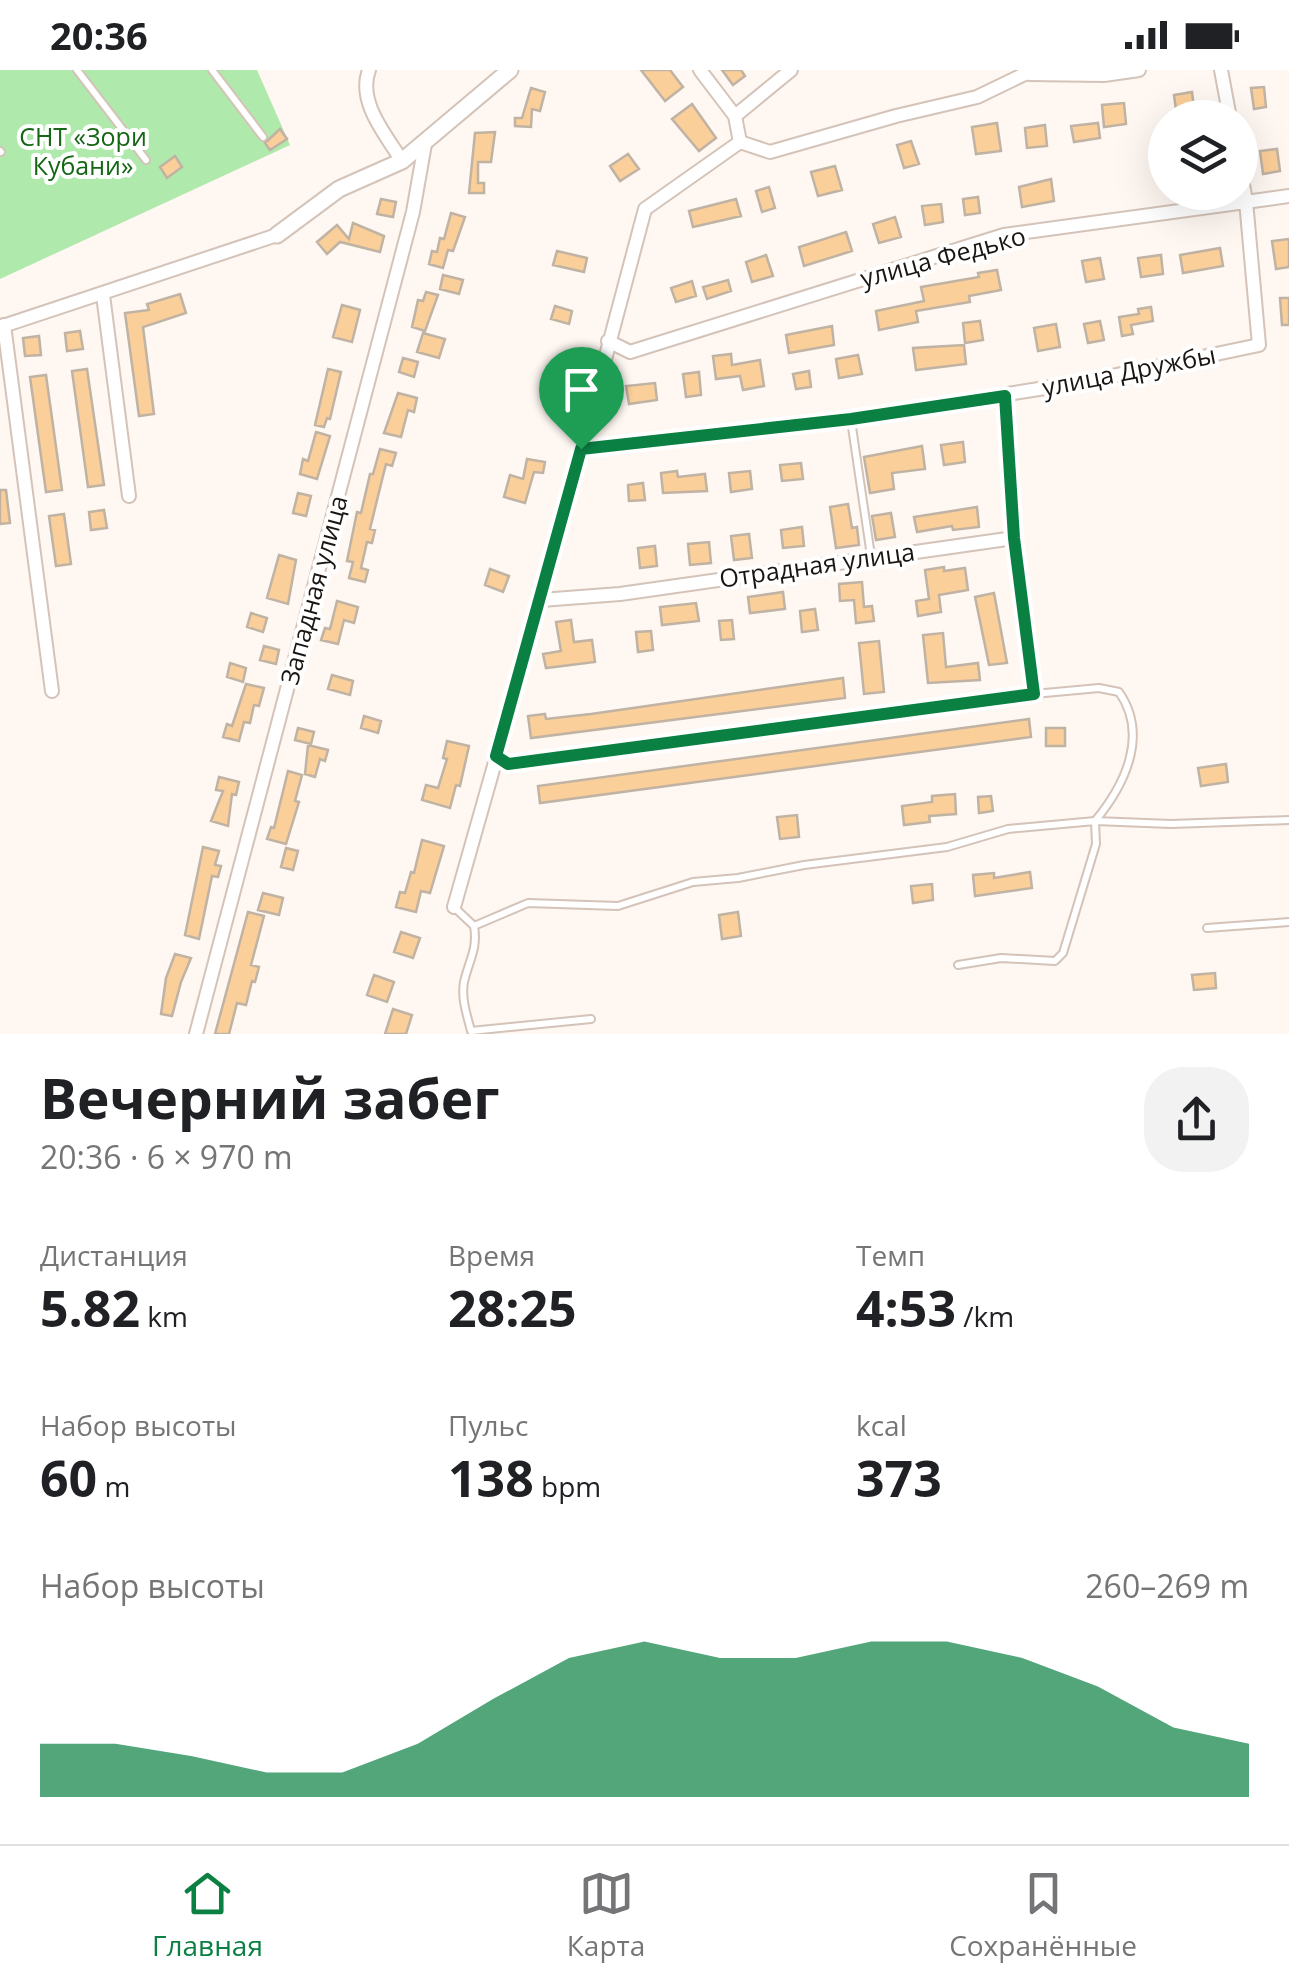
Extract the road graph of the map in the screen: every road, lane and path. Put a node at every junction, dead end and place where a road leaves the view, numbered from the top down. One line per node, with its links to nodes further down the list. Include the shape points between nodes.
1 (77, 70): 15 (lane)
2 (212, 70): 12 (lane)
3 (369, 70): 16 (street, via 371,110)
4 (510, 70): 14 (street)
5 (700, 70): 11 (street)
6 (790, 70): 11 (street)
7 (1139, 70): 9 (street)
8 (1221, 70): 10 (street)
9 (1031, 72): 13 (street, via 977,97 770,152)
10 (1227, 100)
11 (735, 116): 13 (street)
12 (263, 137)
13 (740, 142): 24 (street, via 645,209)
14 (425, 144): 16 (street); 44 (street, Западная улица, via 413,212)
15 (146, 160)
16 (402, 162): 21 (street, via 339,189)
17 (1289, 196): 18 (street, улица Федько)
18 (1258, 200)
19 (1182, 210): 24 (street, улица Федько, via 1004,235 630,352)
20 (1247, 210): 25 (street, улица Дружбы, via 1259,345)
21 (277, 236): 22 (street)
22 (103, 295): 23 (street); 28 (street)
23 (2, 326): 32 (street)
24 (608, 341): 27 (street)
25 (1005, 396): 26 (street, улица Дружбы); 29 (lane)
26 (851, 419): 27 (street, улица Дружбы); 30 (lane)
27 (581, 449): 31 (street)
28 (130, 496)
29 (1014, 538): 30 (street, Отрадная улица); 33 (lane)
30 (871, 557): 31 (street, Отрадная улица)
31 (541, 600): 34 (street)
32 (52, 691)
33 (1034, 694): 34 (street, via 508,764); 36 (lane, via 1099,688 1119,692 1130,708 1134,745)
34 (496, 756): 37 (street)
35 (1289, 820): 36 (lane)
36 (1096, 821): 39 (lane, via 1008,829 947,847 693,882 618,906 528,903); 41 (lane, via 1096,844 1064,953 1055,961 1002,958)
37 (454, 907): 39 (lane)
38 (1289, 922): 40 (lane)
39 (474, 926): 43 (lane, via 477,945 463,999)
40 (1207, 928)
41 (958, 965)
42 (590, 1019): 43 (lane)
43 (470, 1033)
44 (196, 1034)

